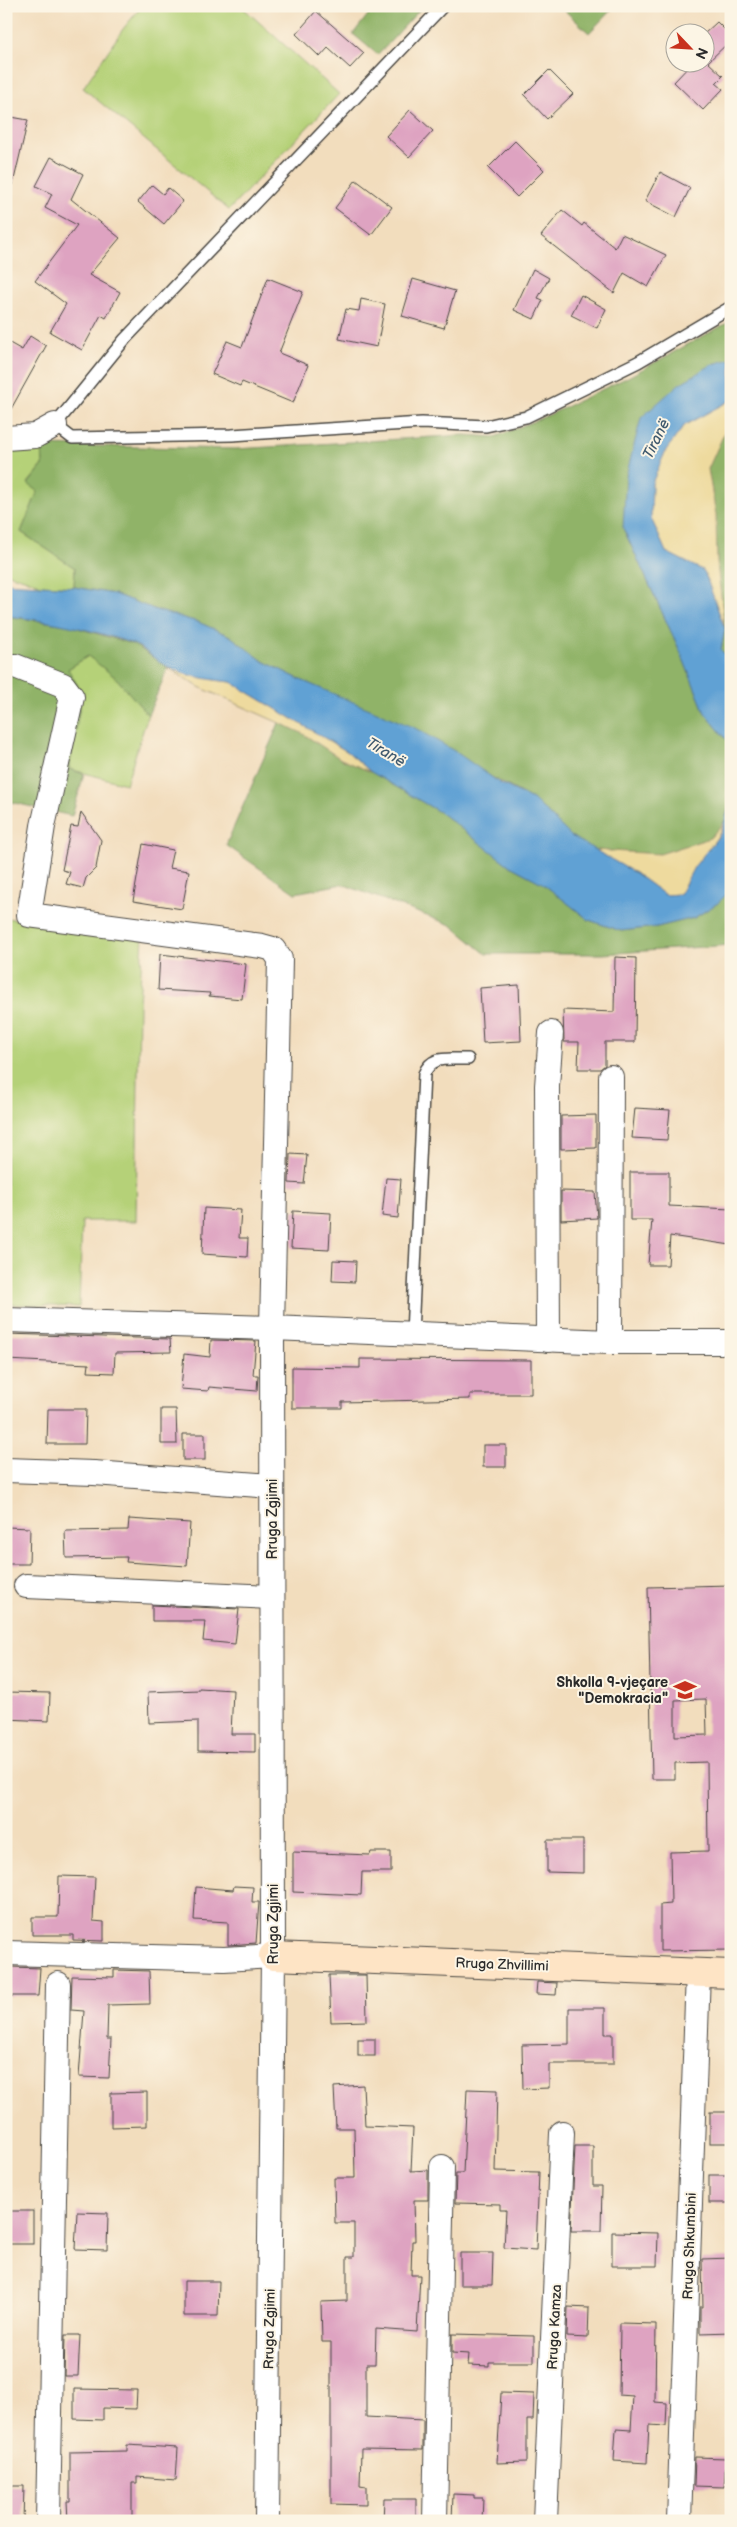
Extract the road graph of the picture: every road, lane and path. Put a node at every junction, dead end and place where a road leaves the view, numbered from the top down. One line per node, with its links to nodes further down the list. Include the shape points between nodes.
1 (443, 6): 3 (lane, via 125,339)
2 (731, 307): 3 (lane, via 638,362 526,417 486,426 422,423 232,435 72,438)
3 (55, 425): 4 (street, via 36,436)
4 (6, 438)
5 (6, 666): 10 (street, Rruga Zgjimi, via 14,666 63,685 72,697 43,826 29,915 262,946 273,949 280,958)
6 (551, 1033): 12 (street, via 547,1086)
7 (468, 1059): 11 (lane, via 433,1060 424,1074)
8 (611, 1077): 13 (street)
9 (6, 1320): 10 (street)
10 (272, 1328): 11 (street); 16 (street, Rruga Zgjimi)
11 (412, 1334): 12 (street)
12 (548, 1340): 13 (street)
13 (610, 1342): 14 (street)
14 (731, 1342)
15 (6, 1470): 16 (street)
16 (271, 1486): 18 (street, Rruga Zgjimi)
17 (26, 1586): 18 (street)
18 (272, 1597): 20 (street, Rruga Zgjimi)
19 (6, 1953): 20 (street, via 224,1958)
20 (273, 1956): 21 (street, Rruga Zhvillimi); 27 (street, Rruga Zgjimi)
21 (698, 1972): 22 (street, Rruga Zhvillimi); 30 (street, Rruga Shkumbini)
22 (731, 1974)
23 (58, 1984): 26 (street)
24 (562, 2133): 29 (street, Rruga Kamza)
25 (442, 2167): 28 (street)
26 (48, 2521)
27 (267, 2521)
28 (435, 2521)
29 (545, 2521)
30 (679, 2521)

